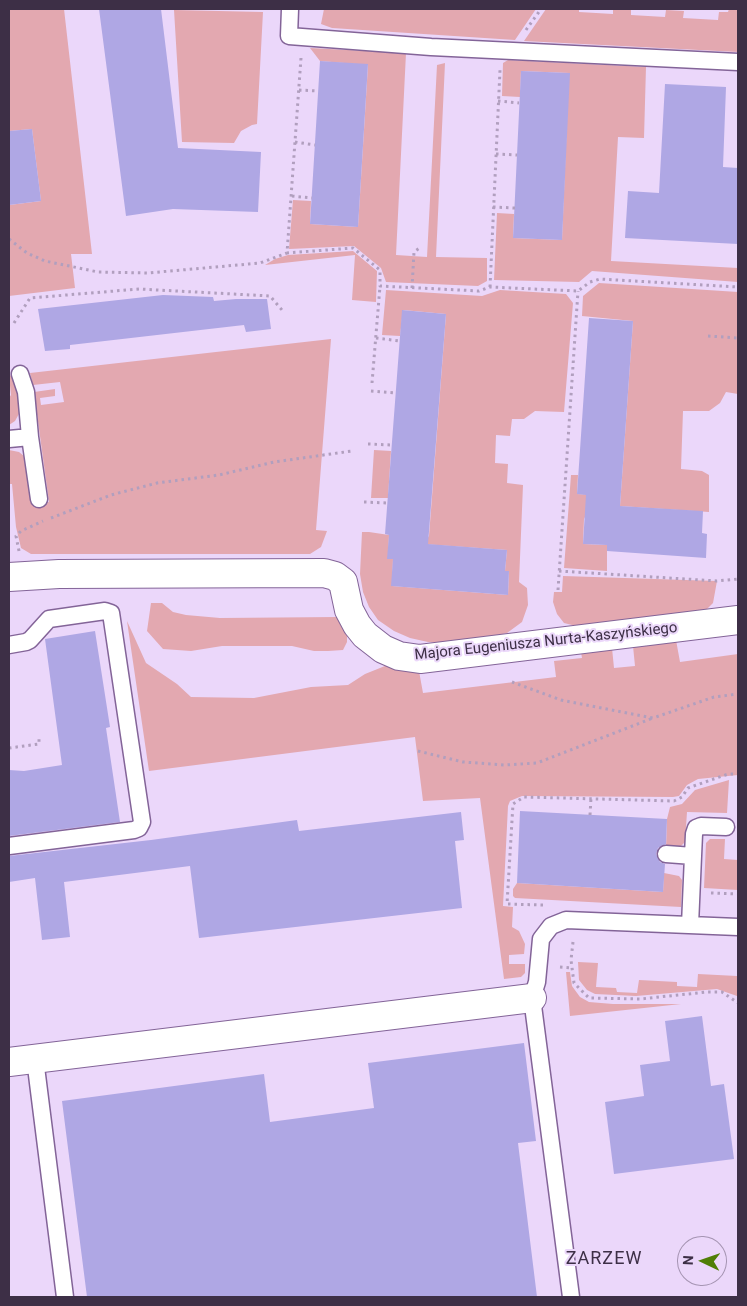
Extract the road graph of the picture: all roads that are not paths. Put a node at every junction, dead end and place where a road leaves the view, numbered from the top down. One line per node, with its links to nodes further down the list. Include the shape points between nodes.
1 (290, 9): 2 (lane, via 289,36 431,47)
2 (738, 62)
3 (20, 374): 4 (lane, via 26,392)
4 (30, 437): 5 (lane); 6 (lane)
5 (9, 439)
6 (39, 498)
7 (14, 567): 8 (street, Majora Eugeniusza Nurta-Kaszyńskiego, via 59,574 324,573 343,582 349,610 365,634 383,649 399,656 420,659)
8 (738, 620)
9 (9, 645): 11 (lane, via 30,640 49,619 105,611 111,614 142,822 140,828 134,830)
10 (726, 827): 13 (lane, via 696,828)
11 (9, 846)
12 (666, 854): 13 (lane)
13 (693, 856): 14 (lane)
14 (689, 919): 15 (lane); 16 (lane, via 566,920 551,926 541,939 537,982)
15 (738, 927)
16 (532, 998): 17 (street); 19 (lane)
17 (22, 1061): 18 (lane)
18 (65, 1297)
19 (571, 1297)

